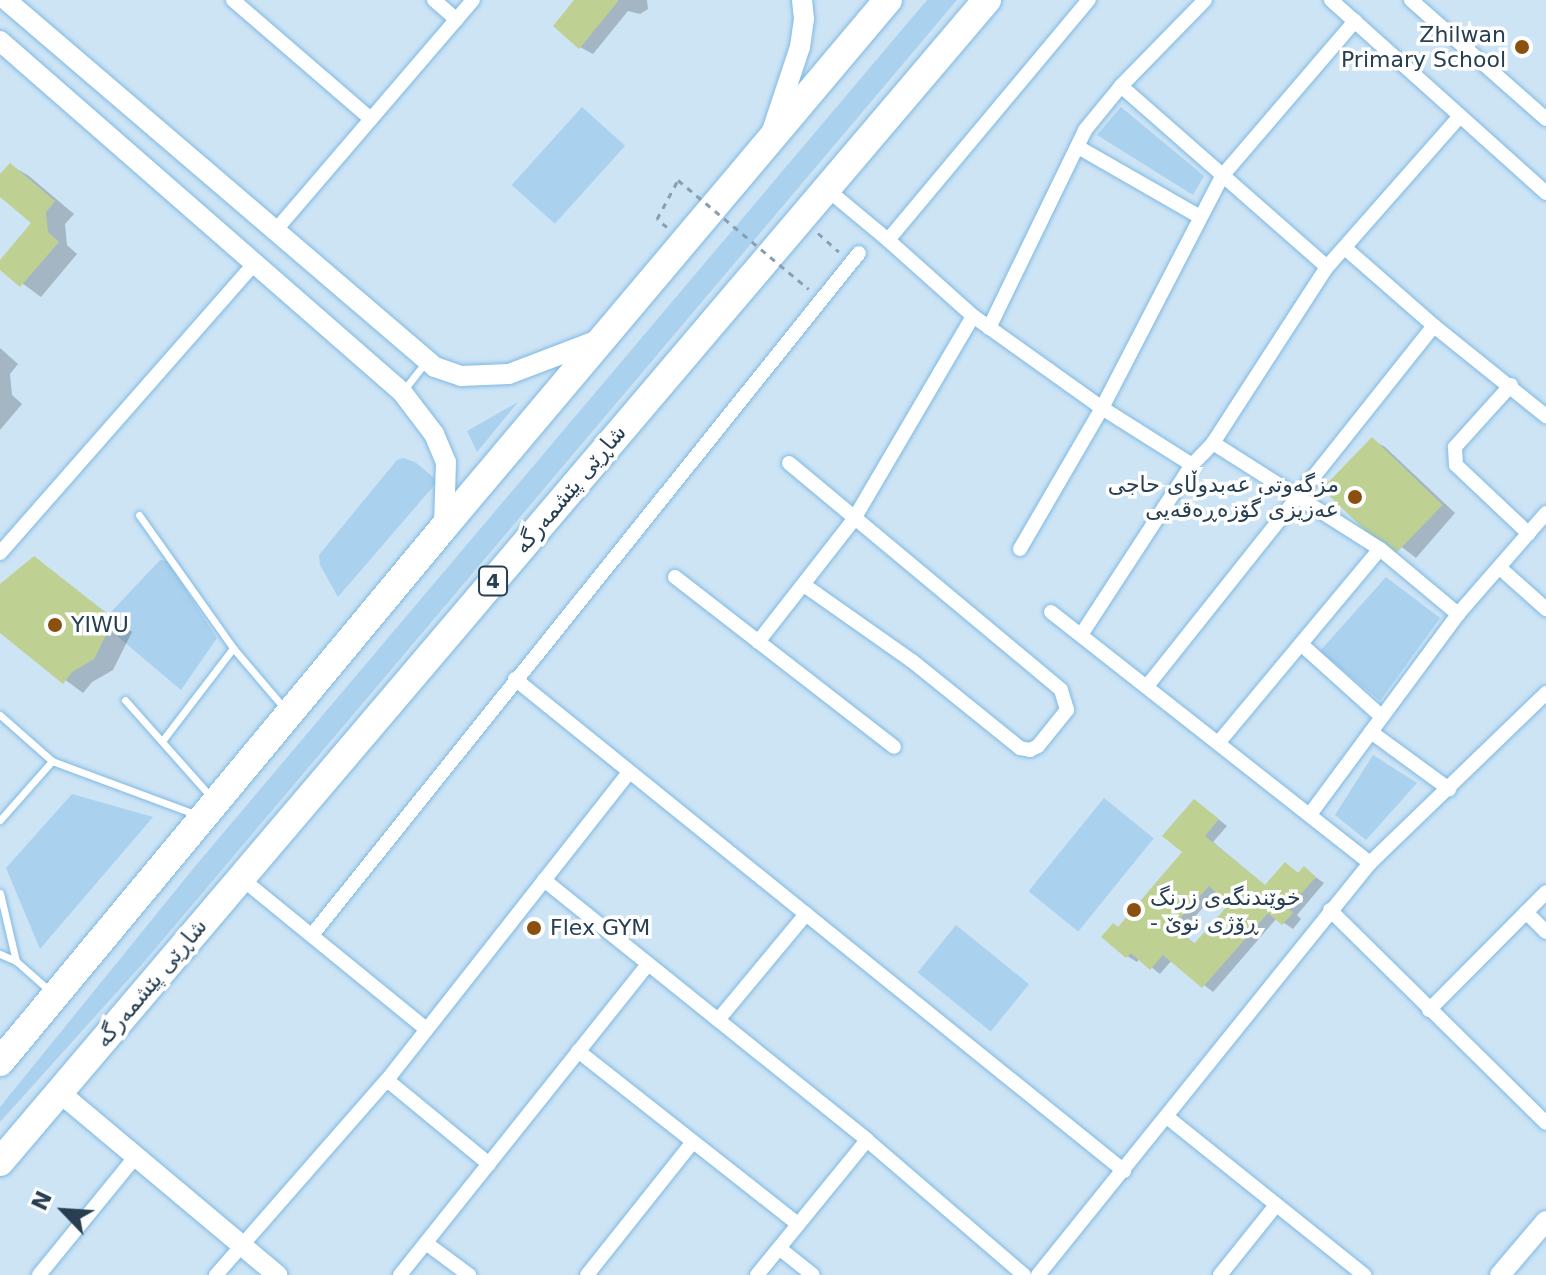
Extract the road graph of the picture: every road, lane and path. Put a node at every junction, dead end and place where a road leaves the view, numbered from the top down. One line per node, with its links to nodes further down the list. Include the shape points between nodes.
1 (6, 0): 15 (street)
2 (233, 0): 19 (street)
3 (434, 0): 12 (street)
4 (473, 0): 12 (street)
5 (802, 0): 21 (street, via 800,47)
6 (888, 0): 21 (highway)
7 (987, 0): 24 (highway, شاڕێی پێشمەرگە / 4)
8 (1089, 0): 30 (street)
9 (1205, 0): 17 (street)
10 (1331, 0): 13 (street)
11 (1420, 3): 20 (street)
12 (457, 20): 19 (street)
13 (1355, 21): 18 (street); 23 (street)
14 (0, 41): 16 (street)
15 (63, 48): 16 (street); 29 (street)
16 (39, 75): 34 (street)
17 (1121, 86): 22 (street, via 1085,130); 23 (street)
18 (1460, 116): 25 (street); 31 (street)
19 (371, 119): 29 (street)
20 (1546, 119)
21 (769, 140): 40 (highway)
22 (1078, 147): 26 (street); 39 (street)
23 (1223, 175): 26 (street); 35 (street)
24 (828, 190): 28 (highway, شاڕێی پێشمەرگە / 4); 30 (street)
25 (1546, 193)
26 (1200, 217): 44 (street)
27 (657, 219): 36 (path, bridge, via 678,180)
28 (802, 220): 33 (path); 86 (highway, شاڕێی پێشمەرگە / 4)
29 (275, 231): 41 (street)
30 (888, 240): 37 (street)
31 (1345, 248): 35 (street); 38 (street)
32 (859, 253): 68 (street)
33 (842, 254)
34 (253, 265): 43 (street); 55 (street)
35 (1327, 267): 46 (street)
36 (809, 289)
37 (973, 316): 39 (street); 52 (street)
38 (1434, 326): 42 (street); 49 (street)
39 (989, 328): 44 (street)
40 (604, 337): 41 (street, via 498,376 452,374); 53 (highway)
41 (427, 362): 43 (lane)
42 (1511, 385): 45 (street); 54 (street, via 1455,447 1456,465)
43 (402, 392): 53 (street, via 434,434 446,462)
44 (1102, 408): 48 (street); 56 (street)
45 (1546, 416)
46 (1213, 443): 48 (street); 49 (street)
47 (789, 463): 52 (street)
48 (1192, 465): 64 (street)
49 (1298, 498): 57 (street); 69 (street)
50 (1546, 513): 54 (street)
51 (139, 515): 67 (lane)
52 (854, 519): 60 (street); 60 (street, via 1061,690 1067,710 1038,746 1020,748 912,661)
53 (444, 527): 73 (highway)
54 (1529, 534): 58 (street)
55 (2, 547)
56 (1020, 549)
57 (1380, 549): 63 (street); 66 (street)
58 (1500, 568): 61 (street); 63 (street)
59 (675, 577): 65 (street)
60 (804, 585): 65 (street)
61 (1546, 609)
62 (1051, 612): 64 (street)
63 (1458, 614): 74 (street)
64 (1081, 635): 69 (street)
65 (758, 642): 78 (street)
66 (1301, 644): 74 (street); 77 (street)
67 (233, 648): 73 (lane); 76 (lane)
68 (515, 679): 80 (street); 94 (street)
69 (1148, 685): 77 (street)
70 (1546, 693): 81 (street)
71 (125, 700): 76 (lane)
72 (0, 715): 79 (lane)
73 (291, 716): 82 (highway)
74 (1381, 716): 75 (street)
75 (1371, 732): 81 (street); 83 (street)
76 (162, 741): 82 (lane)
77 (1219, 742): 83 (street)
78 (894, 747)
79 (52, 761): 82 (lane); 84 (lane)
80 (629, 772): 87 (street); 92 (street)
81 (1449, 789): 85 (street)
82 (209, 809): 98 (highway)
83 (1311, 813): 85 (street)
84 (0, 820)
85 (1370, 863): 90 (street)
86 (241, 878): 94 (street); 105 (highway, شاڕێی پێشمەرگە / 4)
87 (544, 880): 97 (street); 101 (street)
88 (1546, 892): 91 (street)
89 (0, 893): 96 (lane)
90 (1330, 910): 99 (street); 106 (street)
91 (1526, 912): 93 (street); 99 (street)
92 (806, 914): 100 (street); 113 (street)
93 (1546, 932)
94 (312, 935): 101 (street)
95 (0, 954): 96 (lane)
96 (16, 961): 98 (lane)
97 (648, 964): 100 (street); 102 (street)
98 (56, 996): 103 (highway)
99 (1429, 1010): 107 (street)
100 (718, 1020): 108 (street)
101 (426, 1029): 104 (street)
102 (578, 1051): 109 (street); 112 (street)
103 (0, 1062)
104 (387, 1080): 112 (street); 118 (street)
105 (59, 1092): 110 (street); 111 (highway, شاڕێی پێشمەرگە / 4)
106 (1167, 1117): 113 (street); 114 (street)
107 (1546, 1123)
108 (867, 1140): 116 (street); 128 (street)
109 (692, 1143): 116 (street); 125 (street)
110 (136, 1156): 118 (street); 120 (street)
111 (0, 1162)
112 (489, 1164): 117 (street)
113 (1124, 1171): 129 (street)
114 (1276, 1205): 130 (street); 131 (street)
115 (1546, 1221): 132 (street)
116 (798, 1224): 119 (street)
117 (426, 1243): 123 (street); 124 (street)
118 (241, 1245): 121 (street); 122 (street)
119 (779, 1248): 126 (street); 127 (street)
120 (39, 1275)
121 (216, 1275)
122 (277, 1275)
123 (400, 1275)
124 (469, 1275)
125 (587, 1275)
126 (757, 1275)
127 (813, 1275)
128 (1024, 1275)
129 (1038, 1275)
130 (1220, 1275)
131 (1364, 1275)
132 (1500, 1275)

